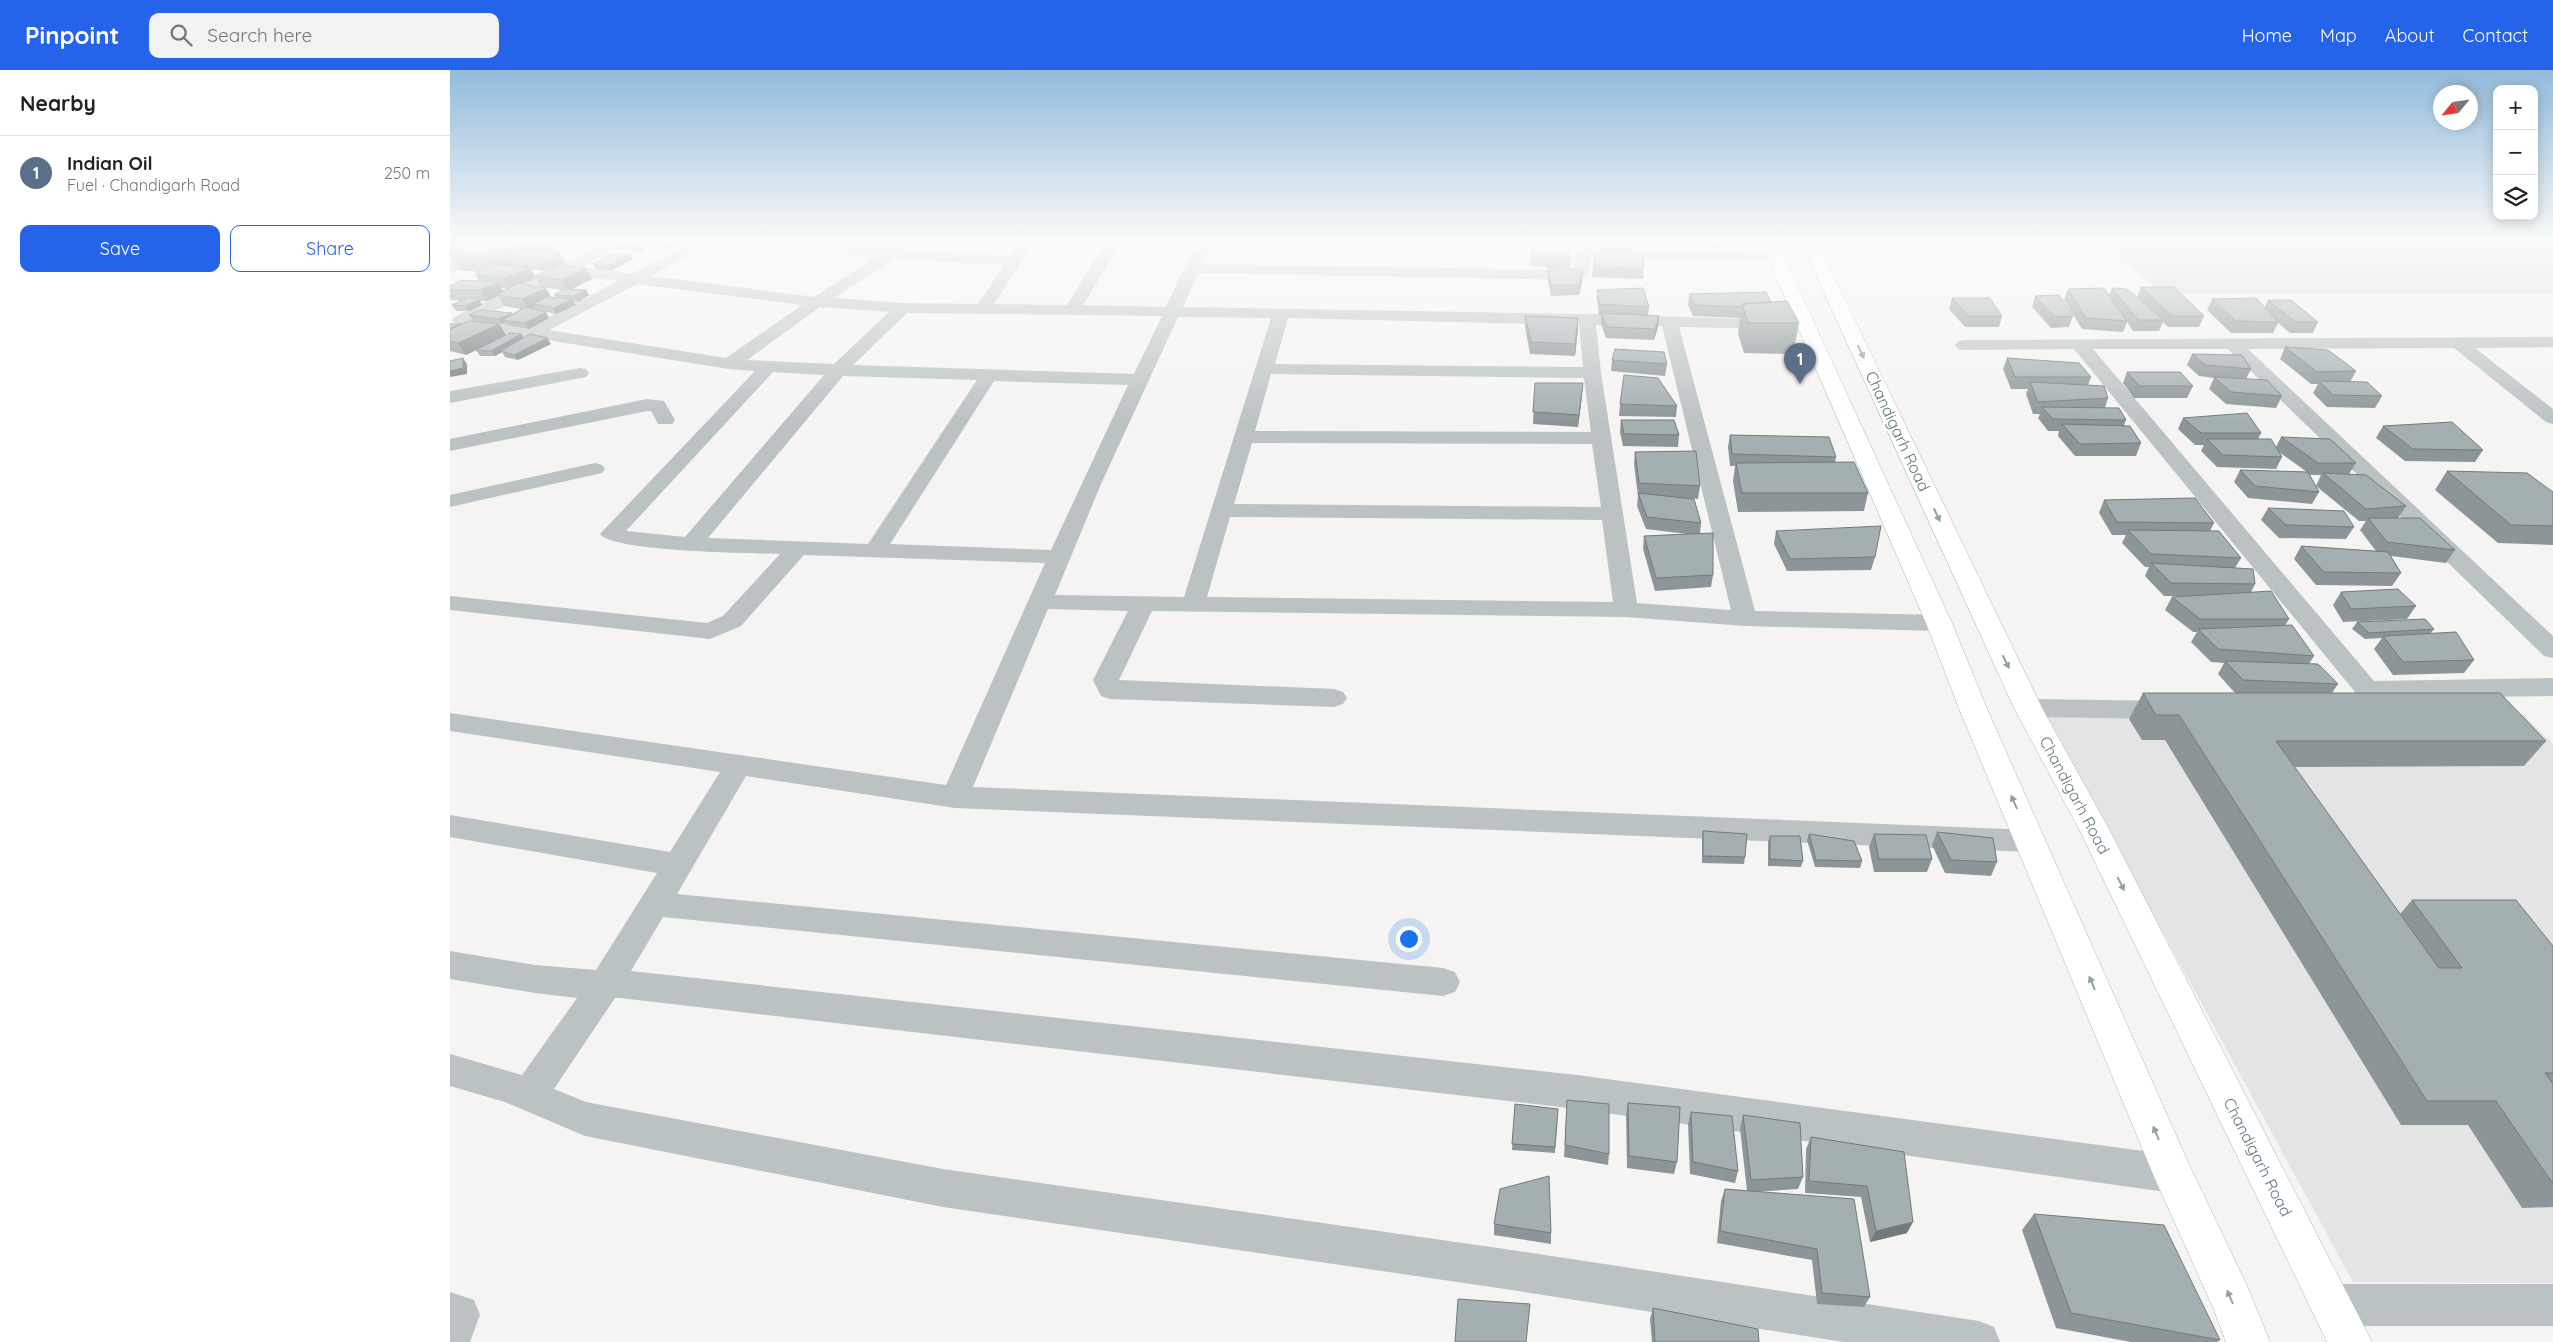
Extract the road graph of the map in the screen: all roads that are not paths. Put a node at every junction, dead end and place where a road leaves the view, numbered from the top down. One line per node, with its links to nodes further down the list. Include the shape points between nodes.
1 (493, 303): 16 (street)
2 (589, 303): 19 (street)
3 (815, 303): 25 (street)
4 (836, 303): 10 (street)
5 (987, 303): 11 (street)
6 (1076, 303): 12 (street)
7 (1176, 303): 13 (street)
8 (1797, 303): 18 (main road)
9 (1838, 303): 58 (main road, Chandigarh Road, one-way to 58)
10 (903, 308): 11 (street); 27 (street)
11 (983, 309): 12 (street)
12 (1072, 310): 13 (street)
13 (1172, 312): 14 (street); 32 (street)
14 (1281, 313): 15 (street); 28 (street)
15 (1587, 319): 17 (street); 30 (street)
16 (455, 321): 19 (street)
17 (1670, 323): 18 (street); 52 (street)
18 (1807, 324): 53 (main road)
19 (531, 333): 25 (street)
20 (2553, 342): 23 (street)
21 (2079, 344): 22 (street); 24 (street); 56 (street)
22 (2232, 344): 23 (street); 54 (street)
23 (2458, 344): 34 (street)
24 (1964, 345)
25 (729, 364): 26 (street)
26 (769, 366): 27 (street); 43 (street, via 611,535)
27 (838, 370): 31 (street); 43 (street)
28 (1264, 370): 30 (street); 36 (street)
29 (580, 373): 33 (street)
30 (1592, 373): 37 (street)
31 (989, 375): 32 (street); 45 (street)
32 (1140, 380): 46 (street)
33 (450, 397)
34 (2553, 418)
35 (664, 420): 38 (street, via 657,405 651,405)
36 (1243, 437): 37 (street); 41 (street)
37 (1601, 438): 42 (street)
38 (450, 445)
39 (595, 469): 40 (street)
40 (450, 501)
41 (1221, 510): 42 (street); 50 (street)
42 (1613, 514): 51 (street)
43 (691, 544): 44 (street)
44 (798, 548): 45 (street); 48 (street, via 732,621 710,631)
45 (875, 550): 46 (street)
46 (1060, 557): 47 (street)
47 (1040, 602): 49 (street); 63 (street)
48 (450, 603)
49 (1143, 604): 50 (street); 57 (street, via 1106,680 1110,690)
50 (1193, 604): 51 (street)
51 (1626, 610): 52 (street)
52 (1744, 618): 53 (street)
53 (1939, 623): 65 (main road, one-way to 53)
54 (2553, 650)
55 (2553, 687): 56 (street)
56 (2367, 690): 60 (street, via 2370,703 2362,711)
57 (1334, 698)
58 (2028, 708): 59 (street); 74 (main road, Chandigarh Road, one-way to 74, via 2094,829)
59 (2187, 710)
60 (2325, 712)
61 (450, 722): 62 (street)
62 (739, 765): 63 (street); 66 (street)
63 (955, 796): 65 (street)
64 (450, 826): 66 (street)
65 (2031, 841): 73 (main road, one-way to 65)
66 (678, 865): 67 (street)
67 (654, 904): 69 (street); 70 (street)
68 (450, 965): 70 (street, via 519,977)
69 (1443, 982)
70 (605, 985): 72 (street); 73 (street, via 620,984 1112,1038 1577,1092)
71 (450, 1070): 72 (street)
72 (529, 1095): 78 (street, via 585,1119 943,1188 1512,1270)
73 (2173, 1174): 79 (main road, one-way to 73)
74 (2332, 1305): 75 (street); 80 (main road, Chandigarh Road)
75 (2553, 1305)
76 (450, 1313): 77 (street, via 459,1315)
77 (450, 1340)
78 (1979, 1342)
79 (2248, 1342)
80 (2350, 1342)

